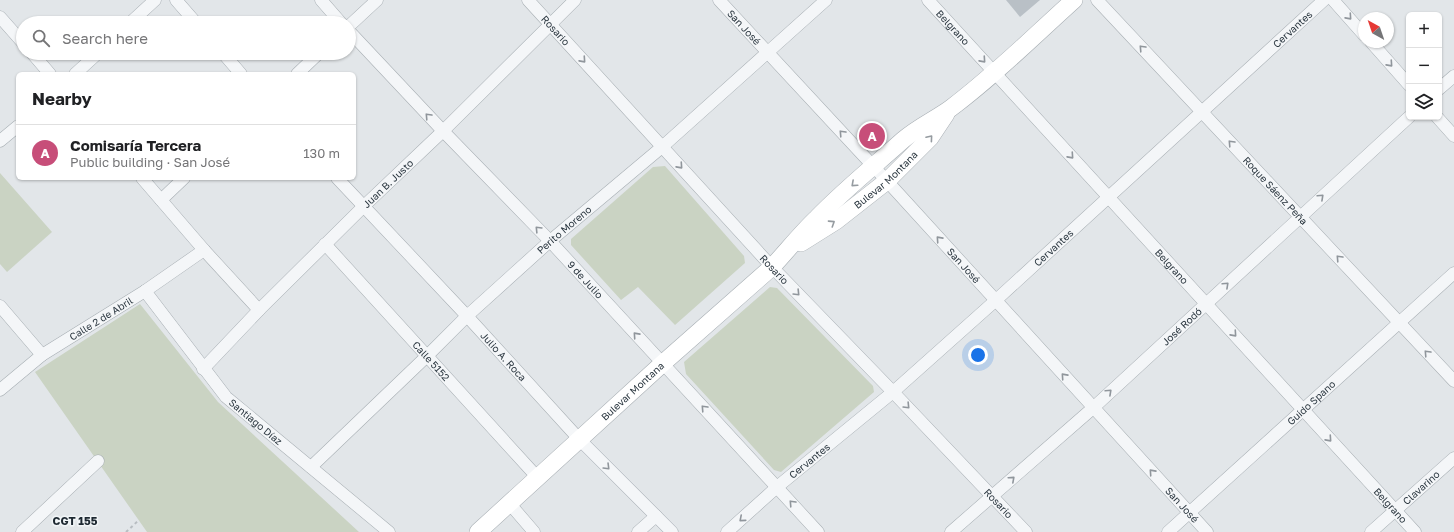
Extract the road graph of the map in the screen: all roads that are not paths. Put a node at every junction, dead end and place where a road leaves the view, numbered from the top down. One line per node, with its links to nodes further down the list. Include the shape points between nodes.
1 (156, 0): 14 (street)
2 (176, 0): 15 (street)
3 (321, 0): 16 (street)
4 (377, 0): 18 (street)
5 (528, 0): 19 (street, Rosario)
6 (575, 0): 19 (street, Juan B. Justo)
7 (719, 0): 24 (street, San José)
8 (826, 0): 24 (street, Perito Moreno)
9 (928, 0): 33 (street, Belgrano, one-way to 33)
10 (1074, 0): 33 (main road, Bulevar Montana)
11 (1097, 0): 38 (street, Roque Sáenz Peña, one-way to 11)
12 (1324, 0): 38 (street, Cervantes)
13 (1333, 0): 20 (street, one-way to 20)
14 (138, 16)
15 (190, 16)
16 (335, 16)
17 (0, 17): 21 (street)
18 (356, 20)
19 (550, 24): 42 (street, Juan B. Justo); 45 (street, Rosario, one-way to 45)
20 (1358, 28)
21 (16, 35)
22 (356, 38): 42 (street, 9 de Julio, one-way to 22)
23 (1376, 48): 35 (street, one-way to 35)
24 (768, 52): 45 (street, Perito Moreno); 46 (street, San José, one-way to 24)
25 (38, 60): 29 (street)
26 (90, 60): 30 (street)
27 (229, 60): 31 (street)
28 (312, 60): 32 (street)
29 (48, 72)
30 (77, 72)
31 (239, 72)
32 (299, 72)
33 (994, 72): 37 (main road, Bulevar Montana); 51 (street, Belgrano, one-way to 51)
34 (1454, 76): 36 (street)
35 (1408, 84)
36 (1442, 86)
37 (951, 108): 46 (main road, Bulevar Montana, via 915,129); 50 (main road, Bulevar Montana, one-way to 37, via 930,138)
38 (1202, 112): 51 (street, Cervantes); 54 (street, Roque Sáenz Peña, one-way to 38)
39 (1406, 120): 54 (street, José Rodó, one-way to 39)
40 (1440, 120): 43 (street)
41 (16, 128): 44 (street)
42 (443, 131): 53 (street, Juan B. Justo); 55 (street, 9 de Julio, one-way to 42)
43 (1454, 136)
44 (0, 142)
45 (662, 147): 55 (street, Perito Moreno); 59 (street, Rosario, one-way to 59)
46 (873, 166): 50 (street, San José); 58 (main road, Bulevar Montana, one-way to 58, via 818,216)
47 (144, 180): 52 (street)
48 (182, 180): 52 (street)
49 (339, 180): 53 (street, Julio A. Roca)
50 (887, 181): 58 (main road, Bulevar Montana, one-way to 50, via 836,221); 62 (street, San José, one-way to 50)
51 (1108, 197): 62 (street, Cervantes); 63 (street, Belgrano)
52 (161, 200): 57 (street)
53 (364, 206): 56 (street, Juan B. Justo); 66 (street, Julio A. Roca)
54 (1300, 217): 63 (street, José Rodó, one-way to 54); 67 (street, Roque Sáenz Peña, one-way to 54)
55 (550, 241): 66 (street, Perito Moreno); 70 (street, 9 de Julio, one-way to 55)
56 (326, 244): 65 (street, Juan B. Justo); 69 (street, Calle 5152)
57 (204, 250): 61 (street, Calle 2 de Abril); 65 (street)
58 (787, 251): 59 (main road, Bulevar Montana)
59 (772, 267): 70 (main road, Bulevar Montana); 74 (street, Rosario, one-way to 74)
60 (1454, 273): 67 (street, Guido Spano)
61 (145, 291): 68 (street, Calle 2 de Abril); 71 (street, Santiago Díaz)
62 (995, 301): 74 (street, Cervantes); 75 (street, San José, one-way to 62)
63 (1206, 304): 75 (street, José Rodó, one-way to 63); 76 (street, Belgrano, one-way to 76)
64 (0, 306): 68 (street)
65 (259, 310): 71 (street, Juan B. Justo)
66 (466, 316): 69 (street, Perito Moreno); 77 (street, Julio A. Roca)
67 (1399, 323): 72 (street, Roque Sáenz Peña, one-way to 67); 76 (street, Guido Spano)
68 (42, 355): 73 (street, Calle 2 de Abril)
69 (427, 356): 80 (street, Perito Moreno); 81 (street, Calle 5152)
70 (662, 364): 77 (main road, Bulevar Montana); 82 (street, 9 de Julio, one-way to 70)
71 (203, 369): 80 (street, Santiago Díaz, via 226,397)
72 (1454, 381)
73 (0, 390)
74 (893, 392): 82 (street, Cervantes); 83 (street, Rosario, one-way to 83)
75 (1093, 408): 83 (street, José Rodó, one-way to 75); 86 (street, San José, one-way to 75)
76 (1303, 410): 85 (street, Belgrano, one-way to 85); 86 (street, Guido Spano)
77 (579, 440): 81 (main road, Bulevar Montana); 87 (street, Julio A. Roca, one-way to 87)
78 (1454, 458): 85 (street, Clavarino)
79 (98, 461): 88 (street)
80 (311, 467): 89 (street, Santiago Díaz)
81 (538, 478): 84 (main road, Bulevar Montana)
82 (777, 488): 94 (street, Cervantes, one-way to 94); 95 (street, 9 de Julio, one-way to 82)
83 (993, 496): 96 (street, José Rodó); 97 (street, Rosario)
84 (510, 504): 90 (main road, Bulevar Montana); 91 (street)
85 (1395, 510): 100 (street, Clavarino); 101 (street, Belgrano)
86 (1189, 513): 98 (street, Guido Spano); 99 (street, San José)
87 (656, 516): 92 (street); 93 (street, Julio A. Roca)
88 (22, 532)
89 (389, 532)
90 (478, 532)
91 (534, 532)
92 (638, 532)
93 (672, 532)
94 (727, 532)
95 (818, 532)
96 (951, 532)
97 (1026, 532)
98 (1168, 532)
99 (1207, 532)
100 (1370, 532)
101 (1415, 532)

